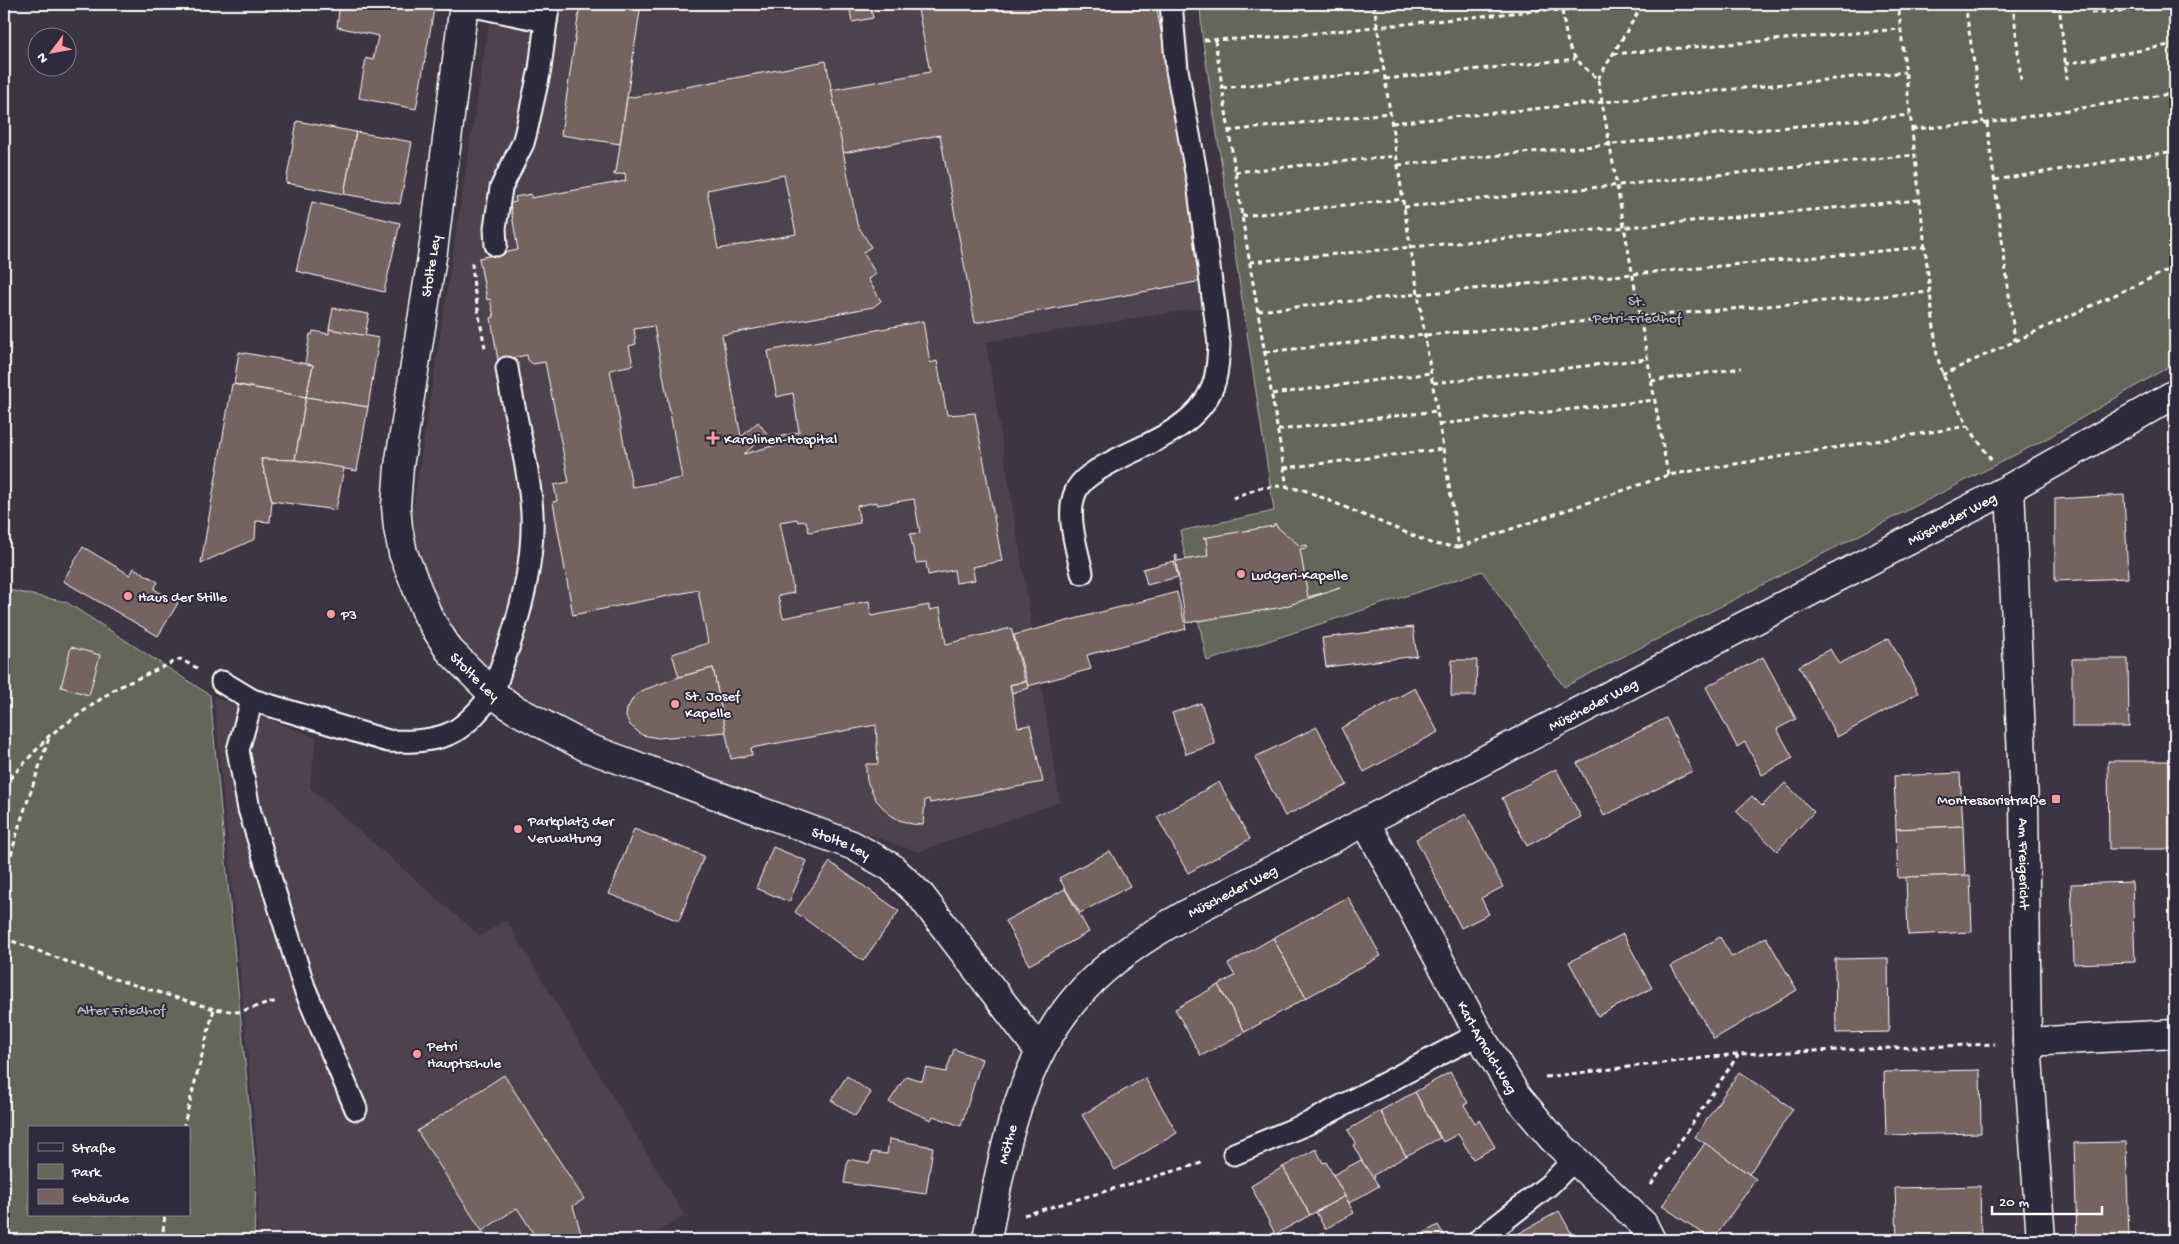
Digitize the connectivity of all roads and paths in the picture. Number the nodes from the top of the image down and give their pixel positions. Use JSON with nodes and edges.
{"nodes":[{"id":1,"x":464,"y":4,"type":"edge"},
{"id":2,"x":1172,"y":4,"type":"edge"},
{"id":3,"x":1374,"y":4,"type":"edge"},
{"id":4,"x":1540,"y":4,"type":"edge"},
{"id":5,"x":1611,"y":4,"type":"edge"},
{"id":6,"x":1643,"y":4,"type":"edge"},
{"id":7,"x":1898,"y":4,"type":"edge"},
{"id":8,"x":1965,"y":4,"type":"edge"},
{"id":9,"x":2013,"y":4,"type":"edge"},
{"id":10,"x":2059,"y":4,"type":"edge"},
{"id":11,"x":1589,"y":5,"type":"edge"},
{"id":12,"x":2175,"y":7,"type":"edge"},
{"id":13,"x":1541,"y":10,"type":"junction"},
{"id":14,"x":1562,"y":11,"type":"junction"},
{"id":15,"x":548,"y":12,"type":"edge"},
{"id":16,"x":2091,"y":13,"type":"dead end"},
{"id":17,"x":1377,"y":28,"type":"junction"},
{"id":18,"x":1900,"y":29,"type":"junction"},
{"id":19,"x":1215,"y":40,"type":"junction"},
{"id":20,"x":1174,"y":42,"type":"junction"},
{"id":21,"x":2175,"y":44,"type":"edge"},
{"id":22,"x":1613,"y":54,"type":"junction"},
{"id":23,"x":1575,"y":59,"type":"junction"},
{"id":24,"x":2065,"y":64,"type":"junction"},
{"id":25,"x":1384,"y":71,"type":"junction"},
{"id":26,"x":1905,"y":72,"type":"junction"},
{"id":27,"x":1385,"y":79,"type":"junction"},
{"id":28,"x":1598,"y":79,"type":"junction"},
{"id":29,"x":2067,"y":79,"type":"dead end"},
{"id":30,"x":2021,"y":80,"type":"dead end"},
{"id":31,"x":1222,"y":88,"type":"junction"},
{"id":32,"x":2175,"y":93,"type":"edge"},
{"id":33,"x":1602,"y":102,"type":"junction"},
{"id":34,"x":1390,"y":113,"type":"junction"},
{"id":35,"x":1910,"y":115,"type":"junction"},
{"id":36,"x":1392,"y":123,"type":"junction"},
{"id":37,"x":1985,"y":123,"type":"junction"},
{"id":38,"x":1912,"y":129,"type":"junction"},
{"id":39,"x":1228,"y":131,"type":"junction"},
{"id":40,"x":1610,"y":144,"type":"junction"},
{"id":41,"x":2175,"y":151,"type":"edge"},
{"id":42,"x":1914,"y":155,"type":"junction"},
{"id":43,"x":1397,"y":156,"type":"junction"},
{"id":44,"x":1398,"y":165,"type":"junction"},
{"id":45,"x":1235,"y":172,"type":"junction"},
{"id":46,"x":1995,"y":180,"type":"junction"},
{"id":47,"x":1617,"y":186,"type":"junction"},
{"id":48,"x":1403,"y":199,"type":"junction"},
{"id":49,"x":1919,"y":200,"type":"junction"},
{"id":50,"x":1404,"y":207,"type":"junction"},
{"id":51,"x":1242,"y":216,"type":"junction"},
{"id":52,"x":1625,"y":229,"type":"junction"},
{"id":53,"x":496,"y":245,"type":"dead end"},
{"id":54,"x":1924,"y":246,"type":"junction"},
{"id":55,"x":1410,"y":247,"type":"junction"},
{"id":56,"x":472,"y":257,"type":"dead end"},
{"id":57,"x":1250,"y":262,"type":"junction"},
{"id":58,"x":2175,"y":267,"type":"edge"},
{"id":59,"x":1632,"y":274,"type":"junction"},
{"id":60,"x":1930,"y":292,"type":"junction"},
{"id":61,"x":1418,"y":294,"type":"junction"},
{"id":62,"x":1258,"y":311,"type":"junction"},
{"id":63,"x":1640,"y":317,"type":"junction"},
{"id":64,"x":1425,"y":335,"type":"junction"},
{"id":65,"x":2015,"y":341,"type":"junction"},
{"id":66,"x":486,"y":351,"type":"dead end"},
{"id":67,"x":1265,"y":352,"type":"junction"},
{"id":68,"x":1647,"y":359,"type":"junction"},
{"id":69,"x":507,"y":368,"type":"dead end"},
{"id":70,"x":1741,"y":368,"type":"dead end"},
{"id":71,"x":1431,"y":373,"type":"junction"},
{"id":72,"x":1942,"y":375,"type":"junction"},
{"id":73,"x":1651,"y":381,"type":"junction"},
{"id":74,"x":1433,"y":384,"type":"junction"},
{"id":75,"x":1272,"y":394,"type":"junction"},
{"id":76,"x":2175,"y":394,"type":"edge"},
{"id":77,"x":1654,"y":400,"type":"junction"},
{"id":78,"x":1437,"y":411,"type":"junction"},
{"id":79,"x":1440,"y":424,"type":"junction"},
{"id":80,"x":1968,"y":426,"type":"junction"},
{"id":81,"x":1278,"y":430,"type":"junction"},
{"id":82,"x":1443,"y":449,"type":"junction"},
{"id":83,"x":1284,"y":468,"type":"junction"},
{"id":84,"x":1668,"y":475,"type":"junction"},
{"id":85,"x":1288,"y":487,"type":"junction"},
{"id":86,"x":2010,"y":488,"type":"junction"},
{"id":87,"x":1233,"y":498,"type":"dead end"},
{"id":88,"x":1459,"y":547,"type":"junction"},
{"id":89,"x":1082,"y":573,"type":"dead end"},
{"id":90,"x":222,"y":682,"type":"joint"},
{"id":91,"x":492,"y":693,"type":"junction"},
{"id":92,"x":252,"y":700,"type":"junction"},
{"id":93,"x":50,"y":735,"type":"junction"},
{"id":94,"x":4,"y":785,"type":"edge"},
{"id":95,"x":1366,"y":822,"type":"junction"},
{"id":96,"x":4,"y":881,"type":"edge"},
{"id":97,"x":4,"y":938,"type":"edge"},
{"id":98,"x":304,"y":987,"type":"junction"},
{"id":99,"x":214,"y":1009,"type":"junction"},
{"id":100,"x":1480,"y":1034,"type":"junction"},
{"id":101,"x":2175,"y":1034,"type":"edge"},
{"id":102,"x":2026,"y":1042,"type":"junction"},
{"id":103,"x":1040,"y":1052,"type":"junction"},
{"id":104,"x":1738,"y":1054,"type":"junction"},
{"id":105,"x":1507,"y":1082,"type":"junction"},
{"id":106,"x":356,"y":1109,"type":"dead end"},
{"id":107,"x":184,"y":1126,"type":"edge"},
{"id":108,"x":1234,"y":1154,"type":"joint"},
{"id":109,"x":1575,"y":1159,"type":"junction"},
{"id":110,"x":1632,"y":1213,"type":"junction"},
{"id":111,"x":166,"y":1216,"type":"edge"},
{"id":112,"x":988,"y":1233,"type":"edge"},
{"id":113,"x":162,"y":1240,"type":"edge"},
{"id":114,"x":1479,"y":1240,"type":"edge"},
{"id":115,"x":1651,"y":1240,"type":"edge"},
{"id":116,"x":2041,"y":1240,"type":"edge"}],
"edges":[{"from":1,"to":15,"type":"lane"},
{"from":1,"to":91,"type":"street","name":"Stolte Ley"},
{"from":2,"to":20,"type":"lane"},
{"from":3,"to":17,"type":"path"},
{"from":4,"to":13,"type":"path"},
{"from":5,"to":11,"type":"path"},
{"from":6,"to":22,"type":"path"},
{"from":7,"to":18,"type":"path"},
{"from":8,"to":37,"type":"path"},
{"from":9,"to":30,"type":"path"},
{"from":10,"to":24,"type":"path"},
{"from":11,"to":14,"type":"path"},
{"from":12,"to":16,"type":"path"},
{"from":13,"to":14,"type":"path"},
{"from":13,"to":17,"type":"path"},
{"from":14,"to":23,"type":"path"},
{"from":15,"to":53,"type":"lane"},
{"from":17,"to":19,"type":"path"},
{"from":17,"to":25,"type":"path"},
{"from":18,"to":22,"type":"path"},
{"from":18,"to":26,"type":"path"},
{"from":19,"to":20,"type":"path"},
{"from":19,"to":31,"type":"path"},
{"from":20,"to":89,"type":"lane"},
{"from":21,"to":24,"type":"path"},
{"from":22,"to":28,"type":"path"},
{"from":23,"to":27,"type":"path"},
{"from":23,"to":28,"type":"path"},
{"from":24,"to":29,"type":"path"},
{"from":25,"to":27,"type":"path"},
{"from":25,"to":31,"type":"path"},
{"from":26,"to":33,"type":"path"},
{"from":26,"to":35,"type":"path"},
{"from":27,"to":34,"type":"path"},
{"from":28,"to":33,"type":"path"},
{"from":31,"to":39,"type":"path"},
{"from":32,"to":37,"type":"path"},
{"from":33,"to":36,"type":"path"},
{"from":33,"to":40,"type":"path"},
{"from":34,"to":36,"type":"path"},
{"from":34,"to":39,"type":"path"},
{"from":35,"to":38,"type":"path"},
{"from":35,"to":40,"type":"path"},
{"from":36,"to":43,"type":"path"},
{"from":37,"to":38,"type":"path"},
{"from":37,"to":46,"type":"path"},
{"from":38,"to":42,"type":"path"},
{"from":39,"to":45,"type":"path"},
{"from":40,"to":44,"type":"path"},
{"from":40,"to":47,"type":"path"},
{"from":41,"to":46,"type":"path"},
{"from":42,"to":47,"type":"path"},
{"from":42,"to":49,"type":"path"},
{"from":43,"to":44,"type":"path"},
{"from":43,"to":45,"type":"path"},
{"from":44,"to":48,"type":"path"},
{"from":45,"to":51,"type":"path"},
{"from":46,"to":65,"type":"path"},
{"from":47,"to":50,"type":"path"},
{"from":47,"to":52,"type":"path"},
{"from":48,"to":50,"type":"path"},
{"from":48,"to":51,"type":"path"},
{"from":49,"to":52,"type":"path"},
{"from":49,"to":54,"type":"path"},
{"from":50,"to":55,"type":"path"},
{"from":51,"to":57,"type":"path"},
{"from":52,"to":55,"type":"path"},
{"from":52,"to":59,"type":"path"},
{"from":54,"to":59,"type":"path"},
{"from":54,"to":60,"type":"path"},
{"from":55,"to":57,"type":"path"},
{"from":55,"to":61,"type":"path"},
{"from":56,"to":66,"type":"path"},
{"from":57,"to":62,"type":"path"},
{"from":58,"to":65,"type":"path"},
{"from":59,"to":61,"type":"path"},
{"from":59,"to":63,"type":"path"},
{"from":60,"to":63,"type":"path"},
{"from":60,"to":72,"type":"path"},
{"from":61,"to":62,"type":"path"},
{"from":61,"to":64,"type":"path"},
{"from":62,"to":67,"type":"path"},
{"from":63,"to":64,"type":"path"},
{"from":63,"to":68,"type":"path"},
{"from":64,"to":67,"type":"path"},
{"from":64,"to":71,"type":"path"},
{"from":65,"to":72,"type":"path"},
{"from":67,"to":75,"type":"path"},
{"from":68,"to":73,"type":"path"},
{"from":68,"to":74,"type":"path"},
{"from":69,"to":91,"type":"lane"},
{"from":70,"to":73,"type":"path"},
{"from":71,"to":74,"type":"path"},
{"from":71,"to":75,"type":"path"},
{"from":72,"to":80,"type":"path"},
{"from":73,"to":77,"type":"path"},
{"from":74,"to":78,"type":"path"},
{"from":75,"to":81,"type":"path"},
{"from":76,"to":86,"type":"street","name":"Müscheder Weg"},
{"from":77,"to":79,"type":"path"},
{"from":77,"to":84,"type":"path"},
{"from":78,"to":79,"type":"path"},
{"from":78,"to":81,"type":"path"},
{"from":79,"to":82,"type":"path"},
{"from":80,"to":84,"type":"path"},
{"from":80,"to":86,"type":"path"},
{"from":81,"to":83,"type":"path"},
{"from":82,"to":83,"type":"path"},
{"from":82,"to":88,"type":"path"},
{"from":83,"to":85,"type":"path"},
{"from":84,"to":88,"type":"path"},
{"from":85,"to":87,"type":"path"},
{"from":85,"to":88,"type":"path"},
{"from":86,"to":95,"type":"street","name":"Müscheder Weg"},
{"from":86,"to":102,"type":"street","name":"Am Freigericht"},
{"from":90,"to":92,"type":"lane"},
{"from":90,"to":93,"type":"path"},
{"from":91,"to":92,"type":"lane"},
{"from":91,"to":103,"type":"street","name":"Stolte Ley"},
{"from":92,"to":98,"type":"lane"},
{"from":93,"to":94,"type":"path"},
{"from":93,"to":96,"type":"path"},
{"from":95,"to":100,"type":"street","name":"Karl-Arnold-Weg"},
{"from":95,"to":103,"type":"street","name":"Müscheder Weg"},
{"from":97,"to":99,"type":"path"},
{"from":98,"to":99,"type":"path"},
{"from":98,"to":106,"type":"lane"},
{"from":99,"to":107,"type":"path"},
{"from":100,"to":105,"type":"street","name":"Karl-Arnold-Weg"},
{"from":100,"to":108,"type":"lane"},
{"from":101,"to":102,"type":"street"},
{"from":102,"to":104,"type":"path"},
{"from":102,"to":116,"type":"street","name":"Am Freigericht"},
{"from":103,"to":112,"type":"street","name":"Möthe"},
{"from":104,"to":105,"type":"path"},
{"from":104,"to":110,"type":"path"},
{"from":105,"to":109,"type":"street","name":"Karl-Arnold-Weg"},
{"from":108,"to":112,"type":"path"},
{"from":109,"to":110,"type":"street","name":"Karl-Arnold-Weg"},
{"from":109,"to":114,"type":"lane"},
{"from":110,"to":115,"type":"street","name":"Karl-Arnold-Weg"},
{"from":111,"to":113,"type":"path"}]}
